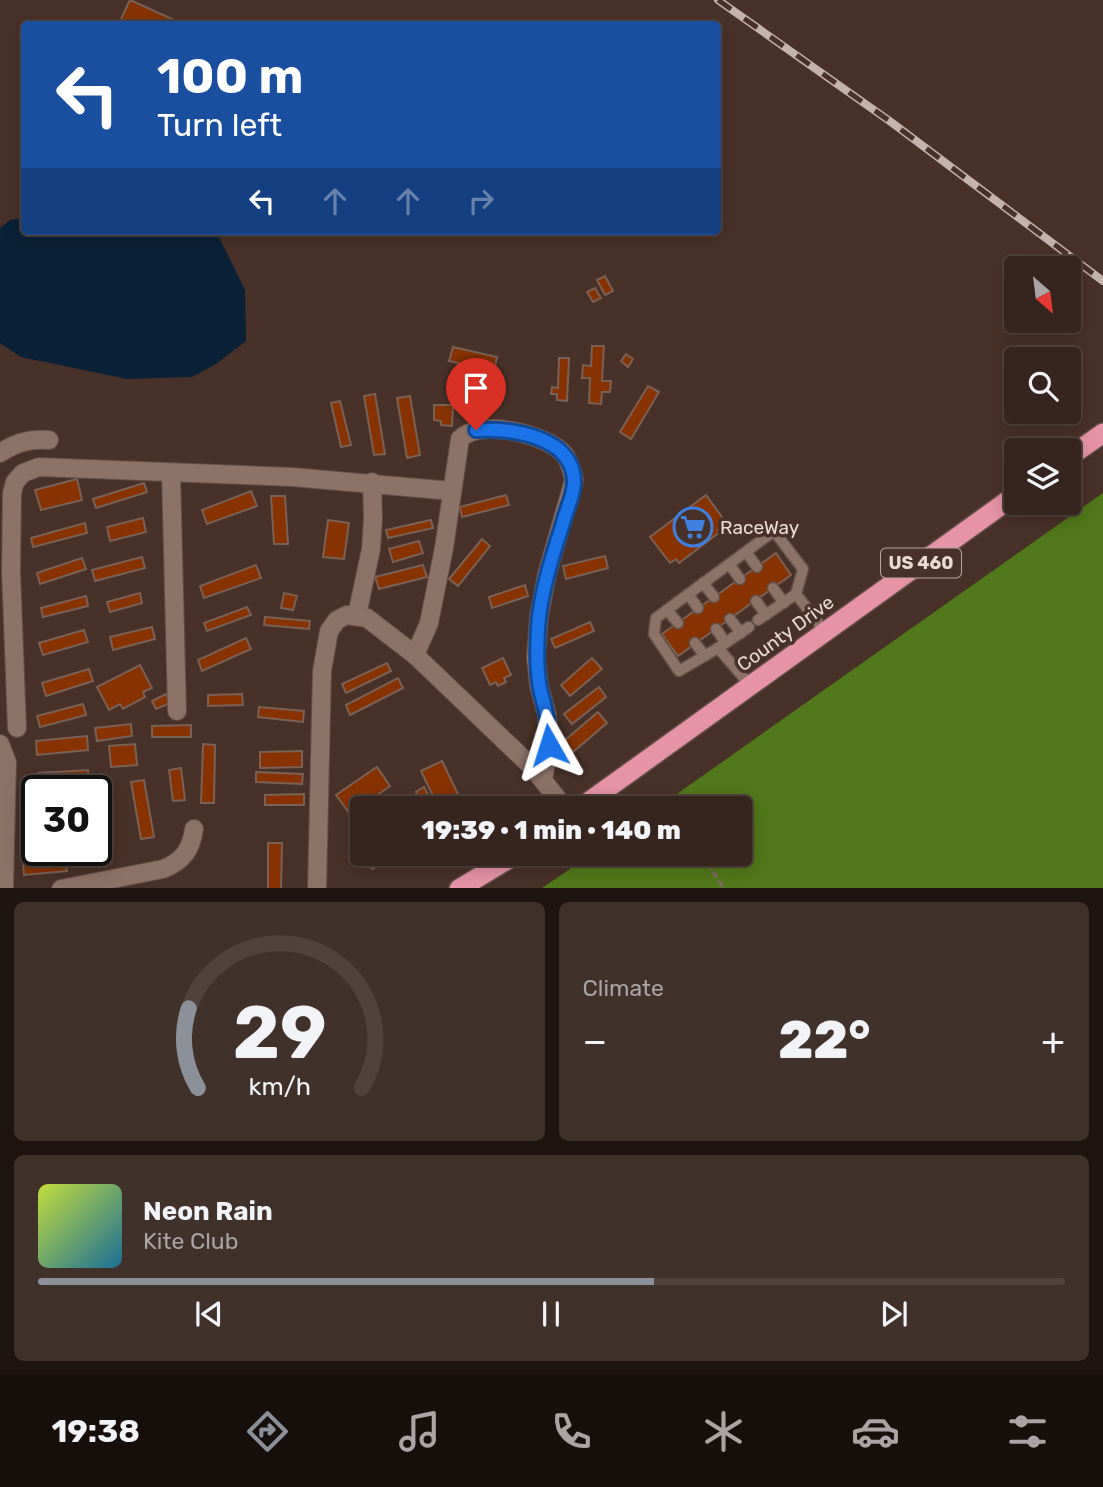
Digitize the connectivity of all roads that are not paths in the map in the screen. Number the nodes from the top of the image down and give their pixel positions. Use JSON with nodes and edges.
{"nodes":[{"id":1,"x":1103,"y":433,"type":"edge"},
{"id":2,"x":49,"y":440,"type":"dead end"},
{"id":3,"x":1081,"y":449,"type":"edge"},
{"id":4,"x":0,"y":453,"type":"edge"},
{"id":5,"x":171,"y":472,"type":"junction"},
{"id":6,"x":372,"y":482,"type":"junction"},
{"id":7,"x":452,"y":491,"type":"junction"},
{"id":8,"x":1004,"y":504,"type":"edge"},
{"id":9,"x":746,"y":552,"type":"junction"},
{"id":10,"x":729,"y":564,"type":"junction"},
{"id":11,"x":757,"y":567,"type":"dead end"},
{"id":12,"x":740,"y":579,"type":"dead end"},
{"id":13,"x":703,"y":583,"type":"junction"},
{"id":14,"x":774,"y":588,"type":"dead end"},
{"id":15,"x":688,"y":594,"type":"junction"},
{"id":16,"x":796,"y":594,"type":"junction"},
{"id":17,"x":714,"y":597,"type":"dead end"},
{"id":18,"x":755,"y":601,"type":"dead end"},
{"id":19,"x":784,"y":603,"type":"junction"},
{"id":20,"x":698,"y":608,"type":"dead end"},
{"id":21,"x":667,"y":610,"type":"junction"},
{"id":22,"x":357,"y":615,"type":"junction"},
{"id":23,"x":730,"y":619,"type":"dead end"},
{"id":24,"x":678,"y":623,"type":"dead end"},
{"id":25,"x":753,"y":624,"type":"junction"},
{"id":26,"x":716,"y":629,"type":"dead end"},
{"id":27,"x":825,"y":632,"type":"junction"},
{"id":28,"x":695,"y":643,"type":"dead end"},
{"id":29,"x":722,"y":646,"type":"junction"},
{"id":30,"x":415,"y":655,"type":"junction"},
{"id":31,"x":705,"y":656,"type":"junction"},
{"id":32,"x":751,"y":686,"type":"junction"},
{"id":33,"x":177,"y":711,"type":"dead end"},
{"id":34,"x":17,"y":728,"type":"dead end"},
{"id":35,"x":0,"y":744,"type":"edge"},
{"id":36,"x":543,"y":780,"type":"junction"},
{"id":37,"x":556,"y":796,"type":"edge"},
{"id":38,"x":597,"y":796,"type":"edge"},
{"id":39,"x":194,"y":829,"type":"dead end"},
{"id":40,"x":497,"y":866,"type":"edge"},
{"id":41,"x":4,"y":888,"type":"edge"},
{"id":42,"x":61,"y":888,"type":"edge"},
{"id":43,"x":317,"y":888,"type":"edge"},
{"id":44,"x":459,"y":888,"type":"edge"}],
"edges":[{"from":1,"to":3,"type":"highway"},
{"from":2,"to":4,"type":"street"},
{"from":5,"to":6,"type":"street"},
{"from":5,"to":33,"type":"street"},
{"from":5,"to":34,"type":"street"},
{"from":6,"to":7,"type":"street"},
{"from":6,"to":22,"type":"street"},
{"from":7,"to":30,"type":"street"},
{"from":7,"to":36,"type":"street"},
{"from":8,"to":27,"type":"highway","name":"County Drive","number":"US 460"},
{"from":9,"to":10,"type":"lane"},
{"from":9,"to":11,"type":"lane"},
{"from":9,"to":16,"type":"lane"},
{"from":10,"to":12,"type":"lane"},
{"from":10,"to":13,"type":"lane"},
{"from":13,"to":15,"type":"lane"},
{"from":13,"to":17,"type":"lane"},
{"from":14,"to":19,"type":"lane"},
{"from":15,"to":20,"type":"lane"},
{"from":15,"to":21,"type":"lane"},
{"from":16,"to":19,"type":"lane"},
{"from":16,"to":27,"type":"lane"},
{"from":18,"to":25,"type":"lane"},
{"from":19,"to":25,"type":"lane"},
{"from":21,"to":24,"type":"lane"},
{"from":21,"to":31,"type":"lane"},
{"from":22,"to":30,"type":"street"},
{"from":22,"to":43,"type":"street"},
{"from":23,"to":25,"type":"lane"},
{"from":25,"to":29,"type":"lane"},
{"from":26,"to":29,"type":"lane"},
{"from":27,"to":32,"type":"highway","name":"County Drive","number":"US 460"},
{"from":28,"to":31,"type":"lane"},
{"from":29,"to":31,"type":"lane"},
{"from":29,"to":32,"type":"lane"},
{"from":30,"to":36,"type":"street"},
{"from":32,"to":38,"type":"highway","name":"County Drive","number":"US 460"},
{"from":35,"to":41,"type":"street"},
{"from":36,"to":37,"type":"street"},
{"from":39,"to":42,"type":"street"},
{"from":40,"to":44,"type":"highway"}]}
